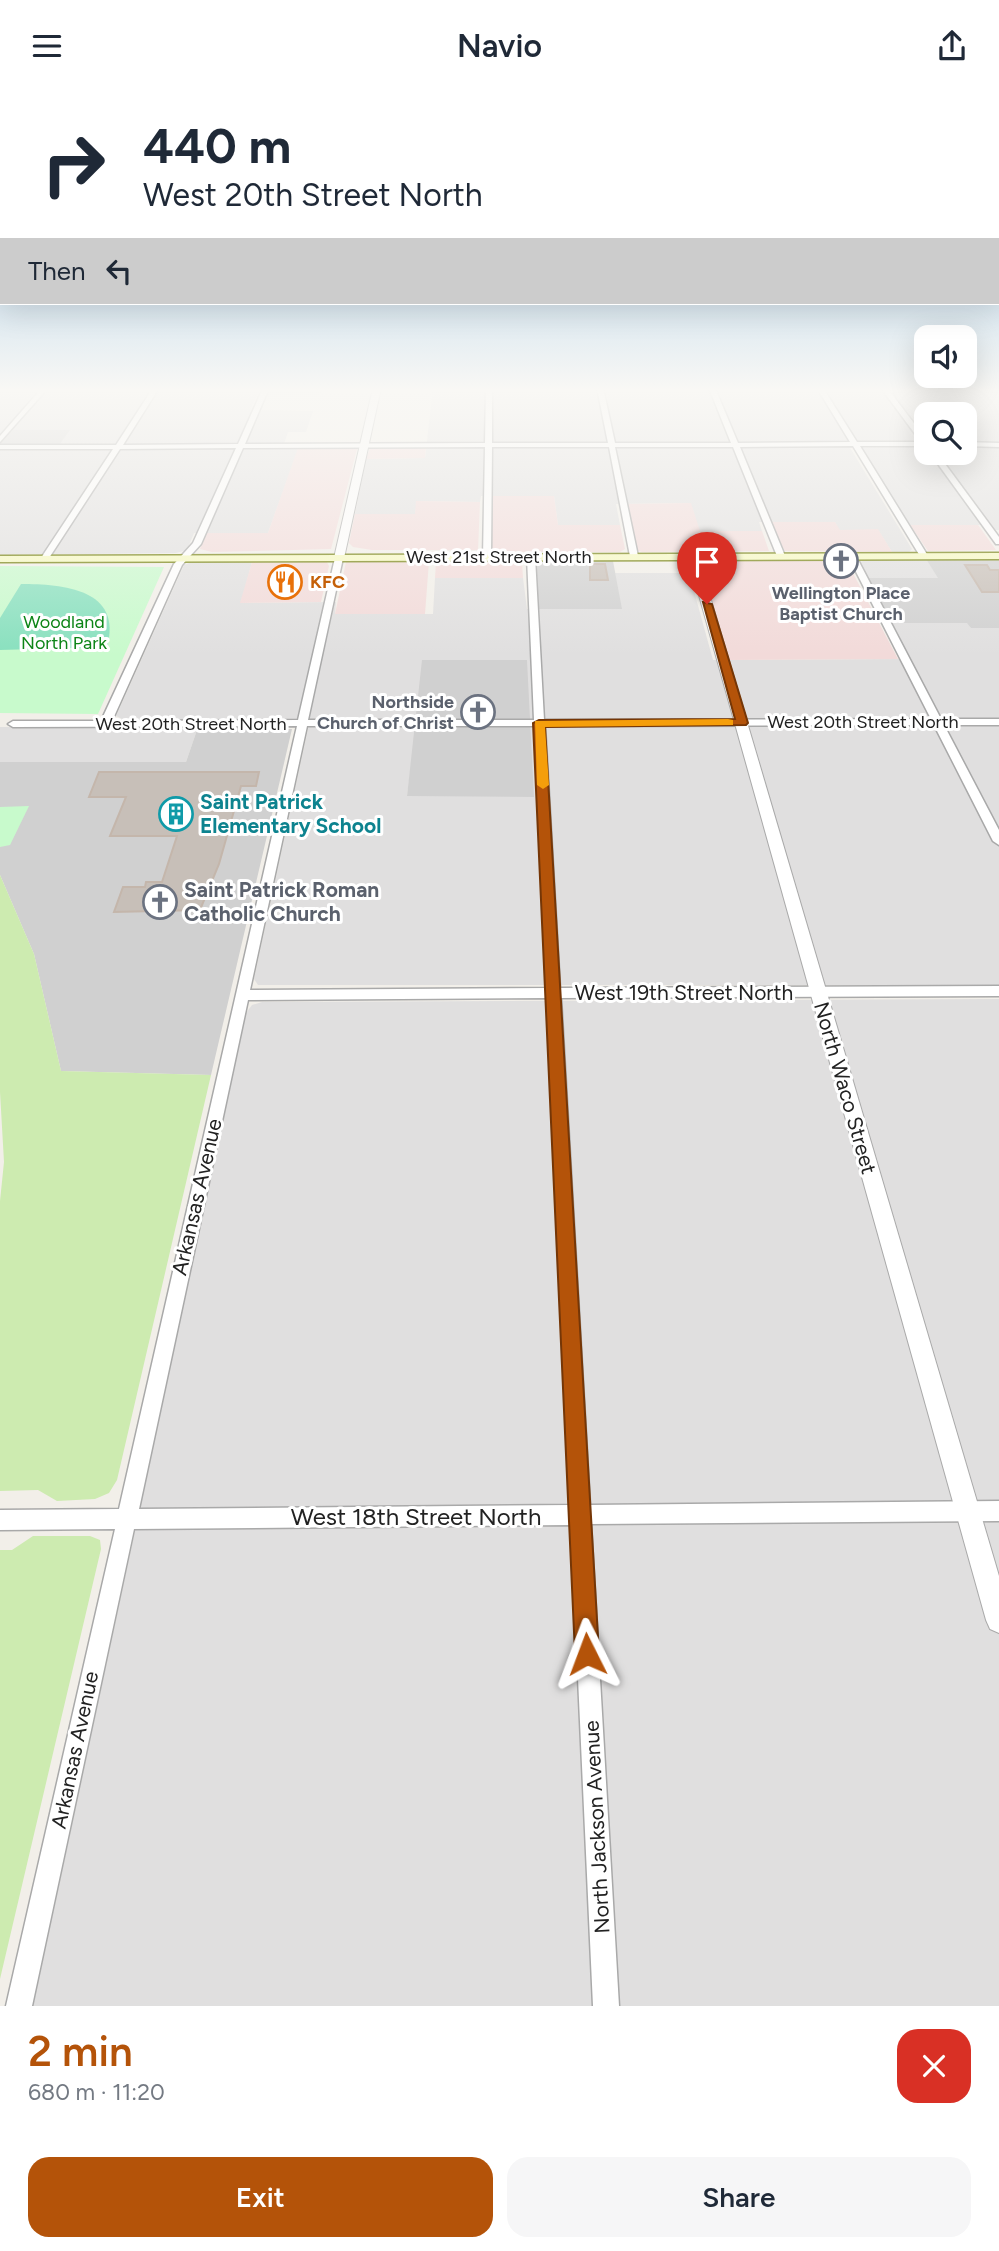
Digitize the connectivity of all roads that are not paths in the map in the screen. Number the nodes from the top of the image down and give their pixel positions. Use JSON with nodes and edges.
{"nodes":[{"id":1,"x":98,"y":477,"type":"edge"},
{"id":2,"x":226,"y":477,"type":"edge"},
{"id":3,"x":358,"y":477,"type":"edge"},
{"id":4,"x":488,"y":477,"type":"edge"},
{"id":5,"x":618,"y":477,"type":"edge"},
{"id":6,"x":748,"y":477,"type":"edge"},
{"id":7,"x":876,"y":477,"type":"edge"},
{"id":8,"x":951,"y":477,"type":"edge"},
{"id":9,"x":999,"y":542,"type":"edge"},
{"id":10,"x":634,"y":556,"type":"junction"},
{"id":11,"x":693,"y":556,"type":"junction"},
{"id":12,"x":781,"y":556,"type":"junction"},
{"id":13,"x":852,"y":556,"type":"junction"},
{"id":14,"x":924,"y":556,"type":"junction"},
{"id":15,"x":999,"y":556,"type":"edge"},
{"id":16,"x":487,"y":557,"type":"junction"},
{"id":17,"x":531,"y":557,"type":"junction"},
{"id":18,"x":46,"y":558,"type":"junction"},
{"id":19,"x":184,"y":558,"type":"junction"},
{"id":20,"x":339,"y":558,"type":"junction"},
{"id":21,"x":0,"y":559,"type":"edge"},
{"id":22,"x":937,"y":722,"type":"junction"},
{"id":23,"x":999,"y":722,"type":"edge"},
{"id":24,"x":539,"y":723,"type":"junction"},
{"id":25,"x":742,"y":723,"type":"junction"},
{"id":26,"x":13,"y":724,"type":"dead end"},
{"id":27,"x":106,"y":724,"type":"junction"},
{"id":28,"x":302,"y":724,"type":"junction"},
{"id":29,"x":999,"y":841,"type":"edge"},
{"id":30,"x":999,"y":991,"type":"edge"},
{"id":31,"x":817,"y":992,"type":"junction"},
{"id":32,"x":553,"y":993,"type":"junction"},
{"id":33,"x":242,"y":995,"type":"junction"},
{"id":34,"x":999,"y":1511,"type":"edge"},
{"id":35,"x":967,"y":1512,"type":"junction"},
{"id":36,"x":580,"y":1516,"type":"junction"},
{"id":37,"x":125,"y":1519,"type":"junction"},
{"id":38,"x":0,"y":1520,"type":"edge"},
{"id":39,"x":999,"y":1620,"type":"edge"},
{"id":40,"x":19,"y":2006,"type":"edge"},
{"id":41,"x":606,"y":2006,"type":"edge"}],
"edges":[{"from":1,"to":18,"type":"street"},
{"from":2,"to":19,"type":"street"},
{"from":3,"to":20,"type":"street","name":"Arkansas Avenue"},
{"from":4,"to":16,"type":"street"},
{"from":5,"to":10,"type":"street"},
{"from":6,"to":12,"type":"street"},
{"from":7,"to":14,"type":"street"},
{"from":8,"to":9,"type":"street"},
{"from":10,"to":11,"type":"main road","name":"West 21st Street North"},
{"from":10,"to":17,"type":"main road","name":"West 21st Street North"},
{"from":11,"to":12,"type":"main road","name":"West 21st Street North"},
{"from":11,"to":25,"type":"street","name":"North Waco Street"},
{"from":12,"to":13,"type":"main road","name":"West 21st Street North"},
{"from":13,"to":14,"type":"main road","name":"West 21st Street North"},
{"from":13,"to":22,"type":"street"},
{"from":14,"to":15,"type":"main road","name":"West 21st Street North"},
{"from":16,"to":17,"type":"main road","name":"West 21st Street North"},
{"from":16,"to":20,"type":"main road","name":"West 21st Street North"},
{"from":17,"to":24,"type":"street","name":"North Jackson Avenue"},
{"from":18,"to":19,"type":"main road","name":"West 21st Street North"},
{"from":18,"to":21,"type":"main road","name":"West 21st Street North"},
{"from":19,"to":20,"type":"main road","name":"West 21st Street North"},
{"from":19,"to":27,"type":"street"},
{"from":20,"to":28,"type":"street","name":"Arkansas Avenue"},
{"from":22,"to":23,"type":"street","name":"West 20th Street North"},
{"from":22,"to":25,"type":"street","name":"West 20th Street North"},
{"from":22,"to":29,"type":"street"},
{"from":24,"to":25,"type":"street","name":"West 20th Street North"},
{"from":24,"to":28,"type":"street","name":"West 20th Street North"},
{"from":24,"to":32,"type":"street","name":"North Jackson Avenue"},
{"from":25,"to":31,"type":"street","name":"North Waco Street"},
{"from":26,"to":27,"type":"street","name":"West 20th Street North"},
{"from":27,"to":28,"type":"street","name":"West 20th Street North"},
{"from":28,"to":33,"type":"street","name":"Arkansas Avenue"},
{"from":30,"to":31,"type":"street","name":"West 19th Street North"},
{"from":31,"to":32,"type":"street","name":"West 19th Street North"},
{"from":31,"to":35,"type":"street","name":"North Waco Street"},
{"from":32,"to":33,"type":"street","name":"West 19th Street North"},
{"from":32,"to":36,"type":"street","name":"North Jackson Avenue"},
{"from":33,"to":37,"type":"street","name":"Arkansas Avenue"},
{"from":34,"to":35,"type":"street","name":"West 18th Street North"},
{"from":35,"to":36,"type":"street","name":"West 18th Street North"},
{"from":35,"to":39,"type":"street","name":"North Waco Street"},
{"from":36,"to":37,"type":"street","name":"West 18th Street North"},
{"from":36,"to":41,"type":"street","name":"North Jackson Avenue"},
{"from":37,"to":38,"type":"street","name":"West 18th Street North"},
{"from":37,"to":40,"type":"street","name":"Arkansas Avenue"}]}
